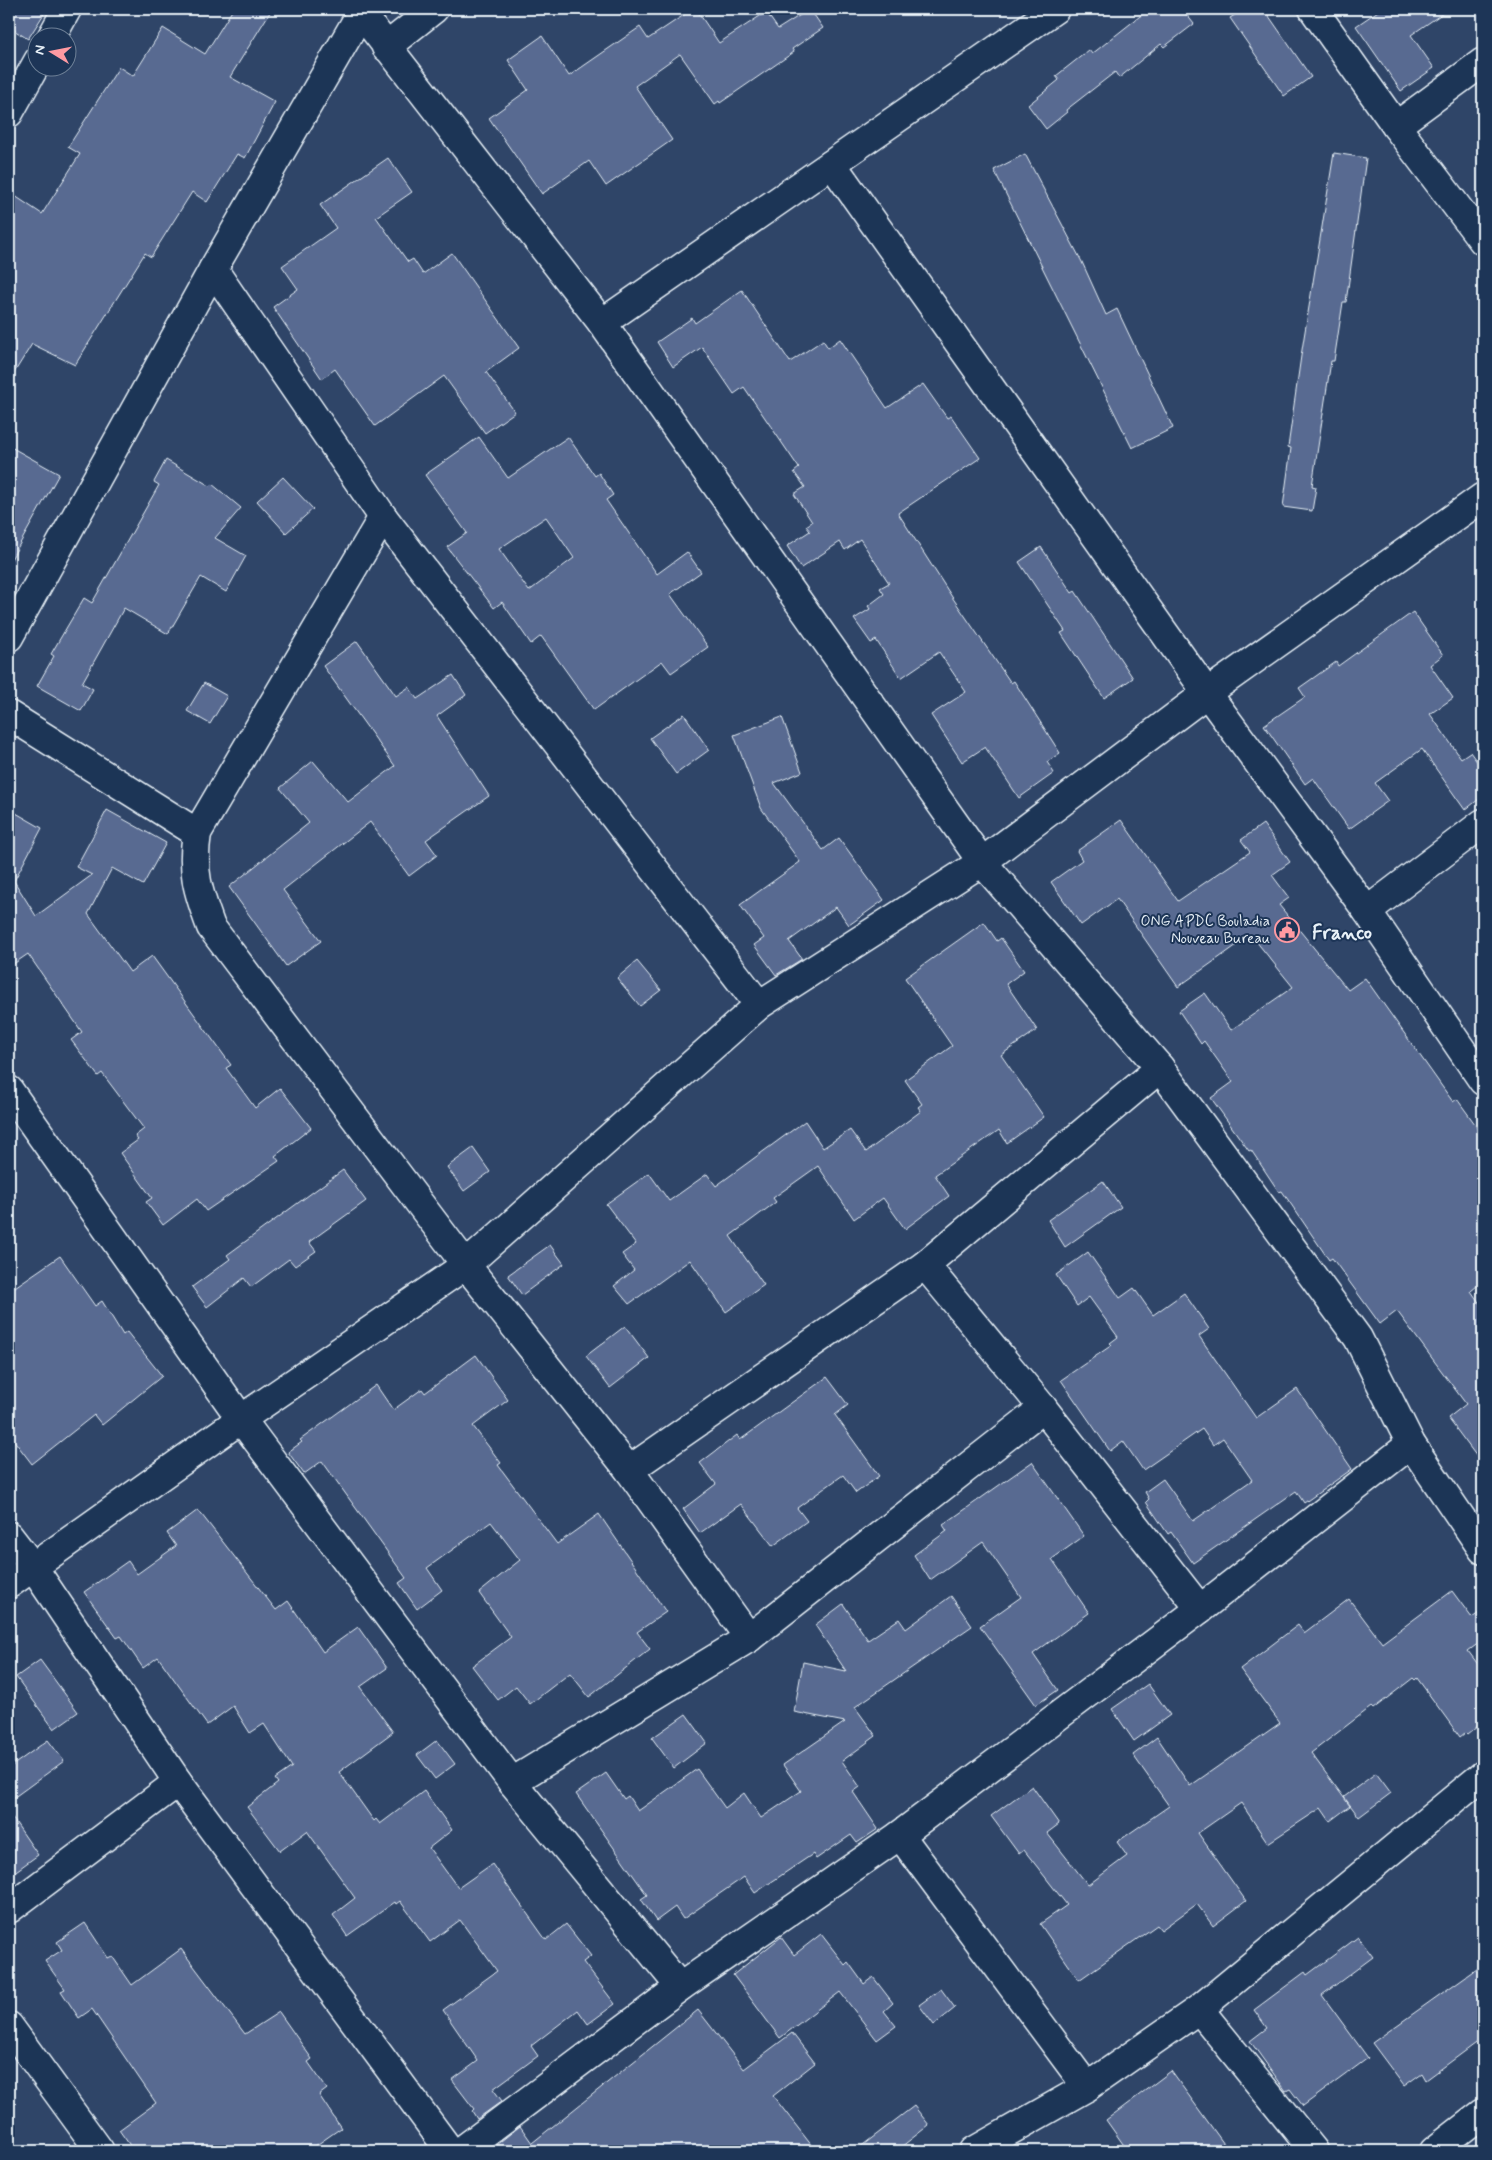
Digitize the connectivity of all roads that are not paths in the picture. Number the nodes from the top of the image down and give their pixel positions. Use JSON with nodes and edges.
{"nodes":[{"id":1,"x":67,"y":9,"type":"edge"},
{"id":2,"x":434,"y":9,"type":"edge"},
{"id":3,"x":1055,"y":9,"type":"edge"},
{"id":4,"x":1313,"y":9,"type":"edge"},
{"id":5,"x":360,"y":11,"type":"edge"},
{"id":6,"x":57,"y":28,"type":"edge"},
{"id":7,"x":386,"y":47,"type":"junction"},
{"id":8,"x":1483,"y":62,"type":"edge"},
{"id":9,"x":28,"y":78,"type":"edge"},
{"id":10,"x":9,"y":112,"type":"edge"},
{"id":11,"x":1396,"y":126,"type":"junction"},
{"id":12,"x":832,"y":164,"type":"junction"},
{"id":13,"x":1483,"y":241,"type":"edge"},
{"id":14,"x":213,"y":269,"type":"junction"},
{"id":15,"x":602,"y":324,"type":"junction"},
{"id":16,"x":1483,"y":497,"type":"edge"},
{"id":17,"x":383,"y":517,"type":"junction"},
{"id":18,"x":9,"y":637,"type":"edge"},
{"id":19,"x":1207,"y":693,"type":"junction"},
{"id":20,"x":9,"y":715,"type":"edge"},
{"id":21,"x":1483,"y":823,"type":"edge"},
{"id":22,"x":196,"y":833,"type":"junction"},
{"id":23,"x":982,"y":862,"type":"junction"},
{"id":24,"x":1367,"y":911,"type":"junction"},
{"id":25,"x":759,"y":1004,"type":"junction"},
{"id":26,"x":1160,"y":1068,"type":"junction"},
{"id":27,"x":1483,"y":1080,"type":"edge"},
{"id":28,"x":9,"y":1090,"type":"edge"},
{"id":29,"x":466,"y":1265,"type":"junction"},
{"id":30,"x":925,"y":1265,"type":"junction"},
{"id":31,"x":1043,"y":1408,"type":"junction"},
{"id":32,"x":241,"y":1419,"type":"junction"},
{"id":33,"x":1411,"y":1444,"type":"junction"},
{"id":34,"x":629,"y":1470,"type":"junction"},
{"id":35,"x":9,"y":1536,"type":"edge"},
{"id":36,"x":1483,"y":1550,"type":"edge"},
{"id":37,"x":33,"y":1567,"type":"junction"},
{"id":38,"x":9,"y":1584,"type":"edge"},
{"id":39,"x":1200,"y":1609,"type":"junction"},
{"id":40,"x":749,"y":1638,"type":"junction"},
{"id":41,"x":1483,"y":1775,"type":"edge"},
{"id":42,"x":178,"y":1782,"type":"junction"},
{"id":43,"x":512,"y":1782,"type":"junction"},
{"id":44,"x":900,"y":1835,"type":"junction"},
{"id":45,"x":9,"y":1909,"type":"edge"},
{"id":46,"x":680,"y":1987,"type":"junction"},
{"id":47,"x":1199,"y":2008,"type":"junction"},
{"id":48,"x":9,"y":2026,"type":"edge"},
{"id":49,"x":1087,"y":2087,"type":"junction"},
{"id":50,"x":1483,"y":2113,"type":"edge"},
{"id":51,"x":100,"y":2151,"type":"edge"},
{"id":52,"x":450,"y":2151,"type":"edge"},
{"id":53,"x":461,"y":2151,"type":"edge"},
{"id":54,"x":974,"y":2151,"type":"edge"},
{"id":55,"x":1314,"y":2151,"type":"edge"},
{"id":56,"x":1434,"y":2151,"type":"edge"}],
"edges":[{"from":1,"to":6,"type":"street"},
{"from":2,"to":7,"type":"street"},
{"from":3,"to":12,"type":"street"},
{"from":4,"to":11,"type":"street"},
{"from":5,"to":7,"type":"street"},
{"from":5,"to":14,"type":"street"},
{"from":7,"to":15,"type":"street"},
{"from":8,"to":11,"type":"street"},
{"from":9,"to":10,"type":"street"},
{"from":11,"to":13,"type":"street"},
{"from":12,"to":15,"type":"street"},
{"from":12,"to":19,"type":"street"},
{"from":14,"to":17,"type":"street"},
{"from":14,"to":18,"type":"street"},
{"from":15,"to":23,"type":"street"},
{"from":16,"to":19,"type":"street"},
{"from":17,"to":22,"type":"street"},
{"from":17,"to":25,"type":"street"},
{"from":19,"to":23,"type":"street"},
{"from":19,"to":24,"type":"street"},
{"from":20,"to":22,"type":"street"},
{"from":21,"to":24,"type":"street"},
{"from":22,"to":29,"type":"street"},
{"from":23,"to":25,"type":"street"},
{"from":23,"to":26,"type":"street"},
{"from":24,"to":27,"type":"street"},
{"from":25,"to":29,"type":"street"},
{"from":26,"to":30,"type":"street"},
{"from":26,"to":33,"type":"street"},
{"from":28,"to":32,"type":"street"},
{"from":29,"to":32,"type":"street"},
{"from":29,"to":34,"type":"street"},
{"from":30,"to":31,"type":"street"},
{"from":30,"to":34,"type":"street"},
{"from":31,"to":39,"type":"street"},
{"from":31,"to":40,"type":"street"},
{"from":32,"to":37,"type":"street"},
{"from":32,"to":43,"type":"street"},
{"from":33,"to":36,"type":"street"},
{"from":33,"to":39,"type":"street"},
{"from":34,"to":40,"type":"street"},
{"from":35,"to":37,"type":"street"},
{"from":37,"to":38,"type":"street"},
{"from":37,"to":42,"type":"street"},
{"from":39,"to":44,"type":"street"},
{"from":40,"to":43,"type":"street"},
{"from":41,"to":47,"type":"street"},
{"from":42,"to":45,"type":"street"},
{"from":42,"to":52,"type":"street"},
{"from":43,"to":46,"type":"street"},
{"from":44,"to":46,"type":"street"},
{"from":44,"to":49,"type":"street"},
{"from":46,"to":53,"type":"street"},
{"from":47,"to":49,"type":"street"},
{"from":47,"to":55,"type":"street"},
{"from":48,"to":51,"type":"street"},
{"from":49,"to":54,"type":"street"},
{"from":50,"to":56,"type":"street"}]}
